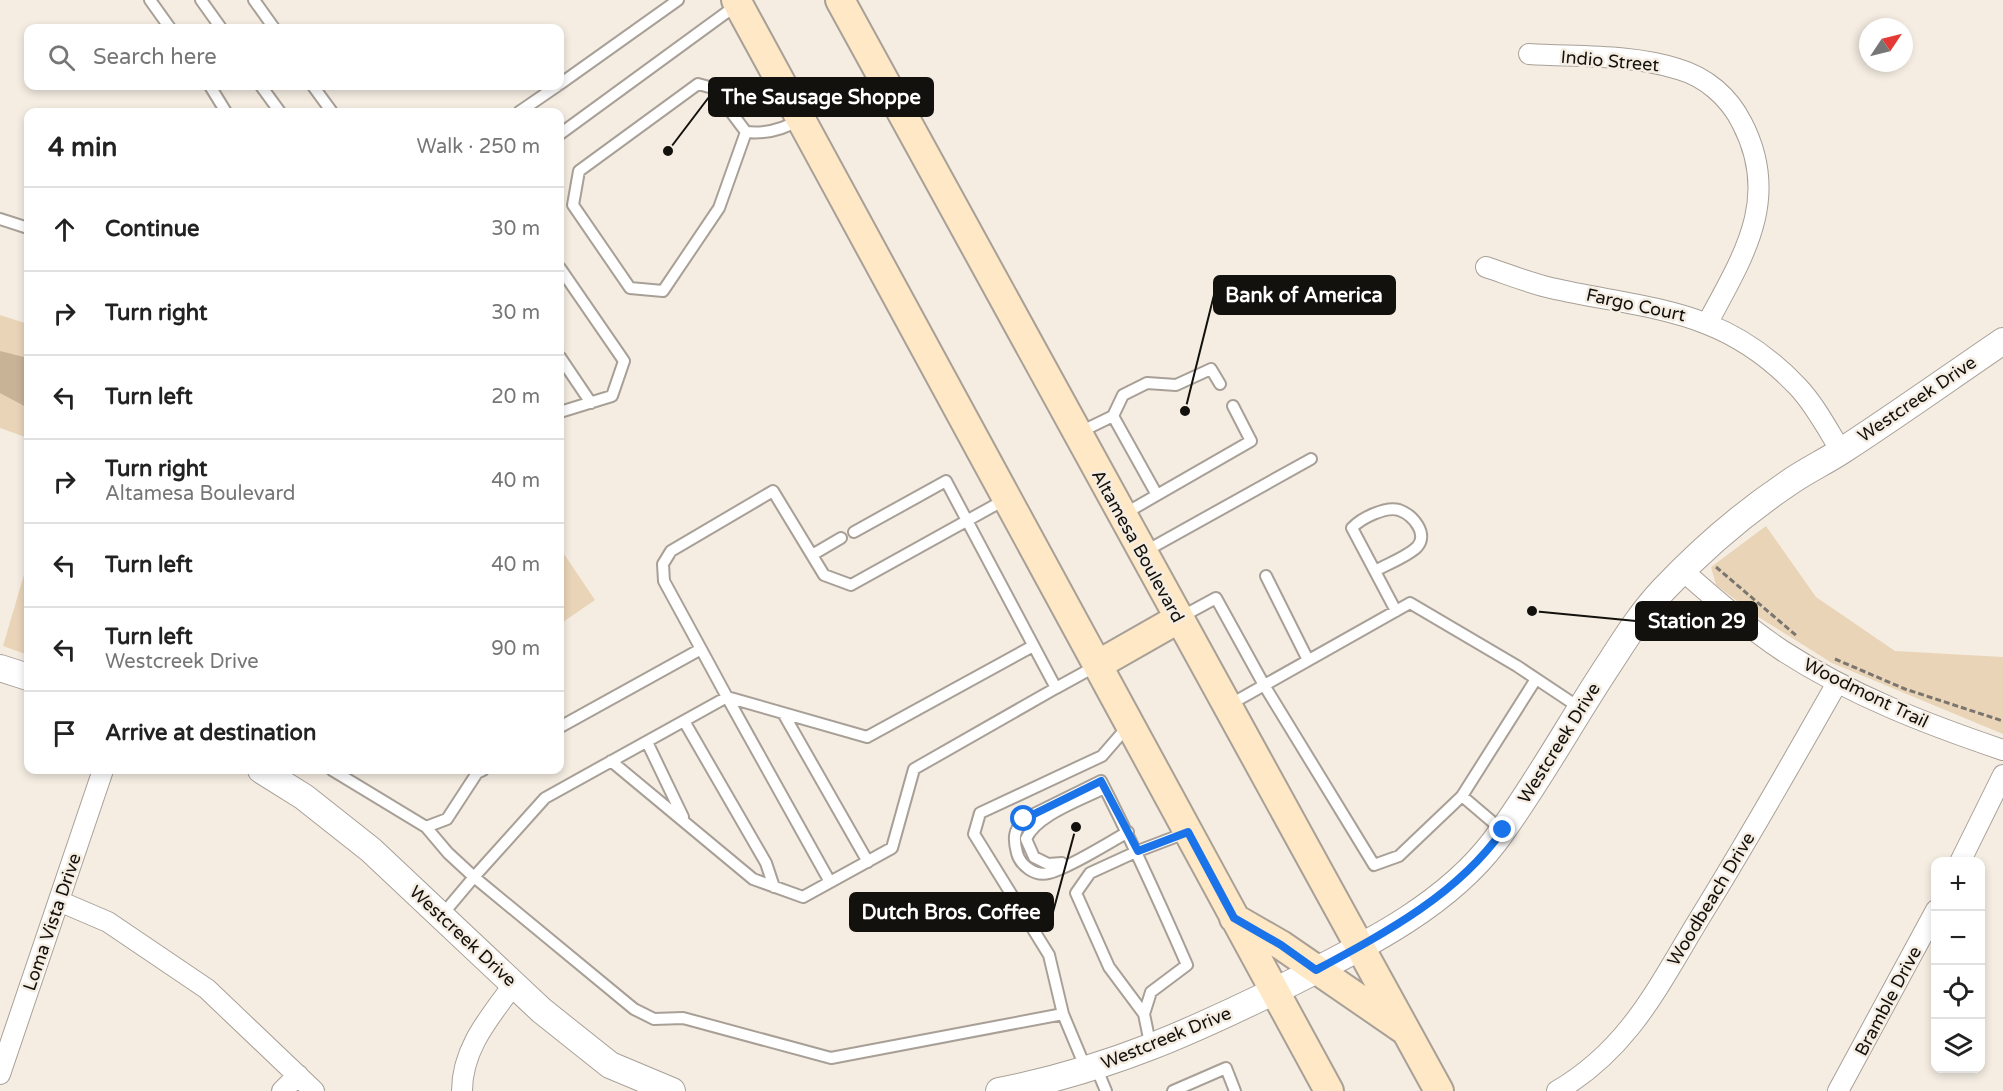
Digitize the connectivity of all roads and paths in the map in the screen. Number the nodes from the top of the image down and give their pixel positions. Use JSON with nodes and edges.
{"nodes":[{"id":1,"x":150,"y":0,"type":"edge"},
{"id":2,"x":201,"y":0,"type":"edge"},
{"id":3,"x":254,"y":0,"type":"edge"},
{"id":4,"x":678,"y":0,"type":"edge"},
{"id":5,"x":840,"y":0,"type":"edge"},
{"id":6,"x":737,"y":2,"type":"edge"},
{"id":7,"x":167,"y":24,"type":"edge"},
{"id":8,"x":218,"y":24,"type":"edge"},
{"id":9,"x":271,"y":24,"type":"edge"},
{"id":10,"x":1529,"y":54,"type":"dead end"},
{"id":11,"x":564,"y":81,"type":"edge"},
{"id":12,"x":212,"y":90,"type":"edge"},
{"id":13,"x":264,"y":90,"type":"edge"},
{"id":14,"x":317,"y":90,"type":"edge"},
{"id":15,"x":551,"y":90,"type":"edge"},
{"id":16,"x":224,"y":108,"type":"edge"},
{"id":17,"x":277,"y":108,"type":"edge"},
{"id":18,"x":329,"y":108,"type":"edge"},
{"id":19,"x":525,"y":108,"type":"edge"},
{"id":20,"x":800,"y":119,"type":"junction"},
{"id":21,"x":564,"y":131,"type":"edge"},
{"id":22,"x":746,"y":132,"type":"junction"},
{"id":23,"x":0,"y":219,"type":"edge"},
{"id":24,"x":24,"y":227,"type":"edge"},
{"id":25,"x":1486,"y":267,"type":"dead end"},
{"id":26,"x":564,"y":274,"type":"edge"},
{"id":27,"x":1708,"y":322,"type":"junction"},
{"id":28,"x":2003,"y":340,"type":"edge"},
{"id":29,"x":564,"y":363,"type":"edge"},
{"id":30,"x":1220,"y":384,"type":"dead end"},
{"id":31,"x":591,"y":403,"type":"junction"},
{"id":32,"x":1233,"y":406,"type":"dead end"},
{"id":33,"x":564,"y":411,"type":"edge"},
{"id":34,"x":1113,"y":416,"type":"junction"},
{"id":35,"x":1077,"y":434,"type":"junction"},
{"id":36,"x":1841,"y":451,"type":"junction"},
{"id":37,"x":1311,"y":459,"type":"dead end"},
{"id":38,"x":1157,"y":495,"type":"junction"},
{"id":39,"x":1008,"y":498,"type":"junction"},
{"id":40,"x":1121,"y":516,"type":"junction"},
{"id":41,"x":968,"y":521,"type":"junction"},
{"id":42,"x":854,"y":532,"type":"dead end"},
{"id":43,"x":841,"y":538,"type":"dead end"},
{"id":44,"x":1142,"y":553,"type":"junction"},
{"id":45,"x":812,"y":555,"type":"junction"},
{"id":46,"x":1701,"y":555,"type":"junction"},
{"id":47,"x":1375,"y":571,"type":"junction"},
{"id":48,"x":1266,"y":576,"type":"dead end"},
{"id":49,"x":1396,"y":611,"type":"junction"},
{"id":50,"x":1178,"y":619,"type":"junction"},
{"id":51,"x":1803,"y":642,"type":"dead end"},
{"id":52,"x":1033,"y":646,"type":"junction"},
{"id":53,"x":701,"y":649,"type":"junction"},
{"id":54,"x":1833,"y":658,"type":"dead end"},
{"id":55,"x":1308,"y":660,"type":"junction"},
{"id":56,"x":1099,"y":664,"type":"junction"},
{"id":57,"x":0,"y":668,"type":"edge"},
{"id":58,"x":24,"y":676,"type":"edge"},
{"id":59,"x":1536,"y":679,"type":"junction"},
{"id":60,"x":1837,"y":683,"type":"junction"},
{"id":61,"x":1264,"y":685,"type":"junction"},
{"id":62,"x":1056,"y":688,"type":"junction"},
{"id":63,"x":727,"y":697,"type":"junction"},
{"id":64,"x":1227,"y":706,"type":"junction"},
{"id":65,"x":1581,"y":708,"type":"junction"},
{"id":66,"x":783,"y":713,"type":"junction"},
{"id":67,"x":684,"y":721,"type":"junction"},
{"id":68,"x":2003,"y":721,"type":"edge"},
{"id":69,"x":1130,"y":723,"type":"junction"},
{"id":70,"x":564,"y":725,"type":"edge"},
{"id":71,"x":647,"y":742,"type":"junction"},
{"id":72,"x":2003,"y":750,"type":"edge"},
{"id":73,"x":611,"y":761,"type":"junction"},
{"id":74,"x":102,"y":774,"type":"edge"},
{"id":75,"x":339,"y":774,"type":"edge"},
{"id":76,"x":476,"y":774,"type":"edge"},
{"id":77,"x":2003,"y":775,"type":"edge"},
{"id":78,"x":276,"y":776,"type":"edge"},
{"id":79,"x":1462,"y":796,"type":"junction"},
{"id":80,"x":685,"y":823,"type":"junction"},
{"id":81,"x":426,"y":827,"type":"junction"},
{"id":82,"x":1503,"y":830,"type":"junction"},
{"id":83,"x":1128,"y":832,"type":"junction"},
{"id":84,"x":1188,"y":832,"type":"junction"},
{"id":85,"x":1138,"y":851,"type":"junction"},
{"id":86,"x":1962,"y":857,"type":"edge"},
{"id":87,"x":868,"y":862,"type":"junction"},
{"id":88,"x":474,"y":877,"type":"junction"},
{"id":89,"x":830,"y":882,"type":"junction"},
{"id":90,"x":774,"y":887,"type":"junction"},
{"id":91,"x":59,"y":901,"type":"junction"},
{"id":92,"x":1934,"y":911,"type":"edge"},
{"id":93,"x":441,"y":916,"type":"junction"},
{"id":94,"x":1234,"y":918,"type":"junction"},
{"id":95,"x":1361,"y":946,"type":"junction"},
{"id":96,"x":1316,"y":970,"type":"junction"},
{"id":97,"x":514,"y":984,"type":"junction"},
{"id":98,"x":1274,"y":991,"type":"junction"},
{"id":99,"x":1063,"y":1014,"type":"junction"},
{"id":100,"x":1144,"y":1014,"type":"junction"},
{"id":101,"x":1407,"y":1031,"type":"junction"},
{"id":102,"x":6,"y":1037,"type":"edge"},
{"id":103,"x":1151,"y":1048,"type":"junction"},
{"id":104,"x":1091,"y":1069,"type":"junction"},
{"id":105,"x":0,"y":1074,"type":"edge"},
{"id":106,"x":298,"y":1076,"type":"junction"},
{"id":107,"x":282,"y":1091,"type":"edge"},
{"id":108,"x":314,"y":1091,"type":"edge"},
{"id":109,"x":462,"y":1091,"type":"edge"},
{"id":110,"x":672,"y":1091,"type":"edge"},
{"id":111,"x":999,"y":1091,"type":"edge"},
{"id":112,"x":1106,"y":1091,"type":"edge"},
{"id":113,"x":1173,"y":1091,"type":"edge"},
{"id":114,"x":1235,"y":1091,"type":"edge"},
{"id":115,"x":1329,"y":1091,"type":"edge"},
{"id":116,"x":1439,"y":1091,"type":"edge"},
{"id":117,"x":1557,"y":1091,"type":"edge"},
{"id":118,"x":1839,"y":1091,"type":"edge"}],
"edges":[{"from":1,"to":7,"type":"lane"},
{"from":2,"to":8,"type":"lane"},
{"from":3,"to":9,"type":"lane"},
{"from":4,"to":11,"type":"lane"},
{"from":5,"to":35,"type":"main road","name":"Altamesa Boulevard"},
{"from":6,"to":20,"type":"main road"},
{"from":6,"to":21,"type":"lane"},
{"from":10,"to":27,"type":"street","name":"Indio Street"},
{"from":12,"to":16,"type":"lane"},
{"from":13,"to":17,"type":"lane"},
{"from":14,"to":18,"type":"lane"},
{"from":15,"to":19,"type":"lane"},
{"from":20,"to":22,"type":"lane"},
{"from":20,"to":39,"type":"main road"},
{"from":22,"to":22,"type":"lane"},
{"from":23,"to":24,"type":"lane"},
{"from":25,"to":27,"type":"street","name":"Fargo Court"},
{"from":26,"to":31,"type":"lane"},
{"from":27,"to":36,"type":"street","name":"Fargo Court"},
{"from":28,"to":36,"type":"street","name":"Westcreek Drive"},
{"from":29,"to":31,"type":"lane"},
{"from":30,"to":34,"type":"lane"},
{"from":31,"to":33,"type":"lane"},
{"from":32,"to":38,"type":"lane"},
{"from":34,"to":35,"type":"lane"},
{"from":34,"to":38,"type":"lane"},
{"from":35,"to":40,"type":"main road","name":"Altamesa Boulevard"},
{"from":36,"to":46,"type":"street","name":"Westcreek Drive"},
{"from":37,"to":44,"type":"lane"},
{"from":38,"to":40,"type":"lane"},
{"from":39,"to":41,"type":"lane"},
{"from":39,"to":56,"type":"main road"},
{"from":40,"to":44,"type":"main road","name":"Altamesa Boulevard"},
{"from":41,"to":42,"type":"lane"},
{"from":41,"to":45,"type":"lane"},
{"from":41,"to":52,"type":"lane"},
{"from":43,"to":45,"type":"lane"},
{"from":44,"to":50,"type":"main road","name":"Altamesa Boulevard"},
{"from":45,"to":53,"type":"lane"},
{"from":46,"to":51,"type":"path"},
{"from":46,"to":60,"type":"street","name":"Woodmont Trail"},
{"from":46,"to":65,"type":"street","name":"Westcreek Drive"},
{"from":47,"to":47,"type":"lane"},
{"from":47,"to":49,"type":"lane"},
{"from":48,"to":55,"type":"lane"},
{"from":49,"to":55,"type":"lane"},
{"from":49,"to":59,"type":"lane"},
{"from":50,"to":56,"type":"main road"},
{"from":50,"to":61,"type":"lane"},
{"from":50,"to":64,"type":"main road","name":"Altamesa Boulevard"},
{"from":52,"to":62,"type":"lane"},
{"from":52,"to":66,"type":"lane"},
{"from":53,"to":63,"type":"lane"},
{"from":53,"to":70,"type":"lane"},
{"from":54,"to":68,"type":"path"},
{"from":55,"to":61,"type":"lane"},
{"from":56,"to":62,"type":"lane"},
{"from":56,"to":69,"type":"main road"},
{"from":57,"to":58,"type":"street"},
{"from":59,"to":65,"type":"lane"},
{"from":59,"to":79,"type":"lane"},
{"from":60,"to":72,"type":"street","name":"Woodmont Trail"},
{"from":60,"to":117,"type":"street","name":"Woodbeach Drive"},
{"from":61,"to":64,"type":"lane"},
{"from":61,"to":79,"type":"lane"},
{"from":62,"to":87,"type":"lane"},
{"from":63,"to":66,"type":"lane"},
{"from":63,"to":67,"type":"lane"},
{"from":63,"to":89,"type":"lane"},
{"from":64,"to":95,"type":"main road","name":"Altamesa Boulevard"},
{"from":65,"to":82,"type":"street","name":"Westcreek Drive"},
{"from":66,"to":87,"type":"lane"},
{"from":67,"to":71,"type":"lane"},
{"from":67,"to":90,"type":"lane"},
{"from":69,"to":84,"type":"main road"},
{"from":69,"to":99,"type":"lane"},
{"from":71,"to":73,"type":"lane"},
{"from":71,"to":80,"type":"lane"},
{"from":73,"to":80,"type":"lane"},
{"from":73,"to":88,"type":"lane"},
{"from":74,"to":91,"type":"street","name":"Loma Vista Drive"},
{"from":75,"to":81,"type":"lane"},
{"from":76,"to":81,"type":"lane"},
{"from":77,"to":86,"type":"street"},
{"from":78,"to":93,"type":"street","name":"Westcreek Drive"},
{"from":79,"to":82,"type":"lane"},
{"from":80,"to":90,"type":"lane"},
{"from":81,"to":88,"type":"lane"},
{"from":82,"to":95,"type":"street","name":"Westcreek Drive"},
{"from":83,"to":83,"type":"lane"},
{"from":83,"to":85,"type":"lane"},
{"from":84,"to":85,"type":"lane"},
{"from":84,"to":94,"type":"main road"},
{"from":85,"to":100,"type":"lane"},
{"from":85,"to":100,"type":"lane"},
{"from":87,"to":89,"type":"lane"},
{"from":88,"to":93,"type":"lane"},
{"from":88,"to":99,"type":"lane"},
{"from":89,"to":90,"type":"lane"},
{"from":91,"to":102,"type":"street","name":"Loma Vista Drive"},
{"from":91,"to":106,"type":"street"},
{"from":92,"to":118,"type":"street","name":"Bramble Drive"},
{"from":93,"to":97,"type":"street","name":"Westcreek Drive"},
{"from":94,"to":96,"type":"main road"},
{"from":94,"to":98,"type":"main road"},
{"from":95,"to":96,"type":"street","name":"Westcreek Drive"},
{"from":95,"to":101,"type":"main road","name":"Altamesa Boulevard"},
{"from":96,"to":98,"type":"street","name":"Westcreek Drive"},
{"from":96,"to":101,"type":"main road"},
{"from":97,"to":109,"type":"street"},
{"from":97,"to":110,"type":"street","name":"Westcreek Drive"},
{"from":98,"to":103,"type":"street","name":"Westcreek Drive"},
{"from":98,"to":115,"type":"main road"},
{"from":99,"to":104,"type":"lane"},
{"from":100,"to":103,"type":"lane"},
{"from":101,"to":116,"type":"main road","name":"Altamesa Boulevard"},
{"from":102,"to":105,"type":"street","name":"Loma Vista Drive"},
{"from":103,"to":104,"type":"street","name":"Westcreek Drive"},
{"from":104,"to":111,"type":"street","name":"Westcreek Drive"},
{"from":104,"to":112,"type":"lane"},
{"from":106,"to":107,"type":"street"},
{"from":106,"to":108,"type":"street"},
{"from":113,"to":114,"type":"lane"}]}
